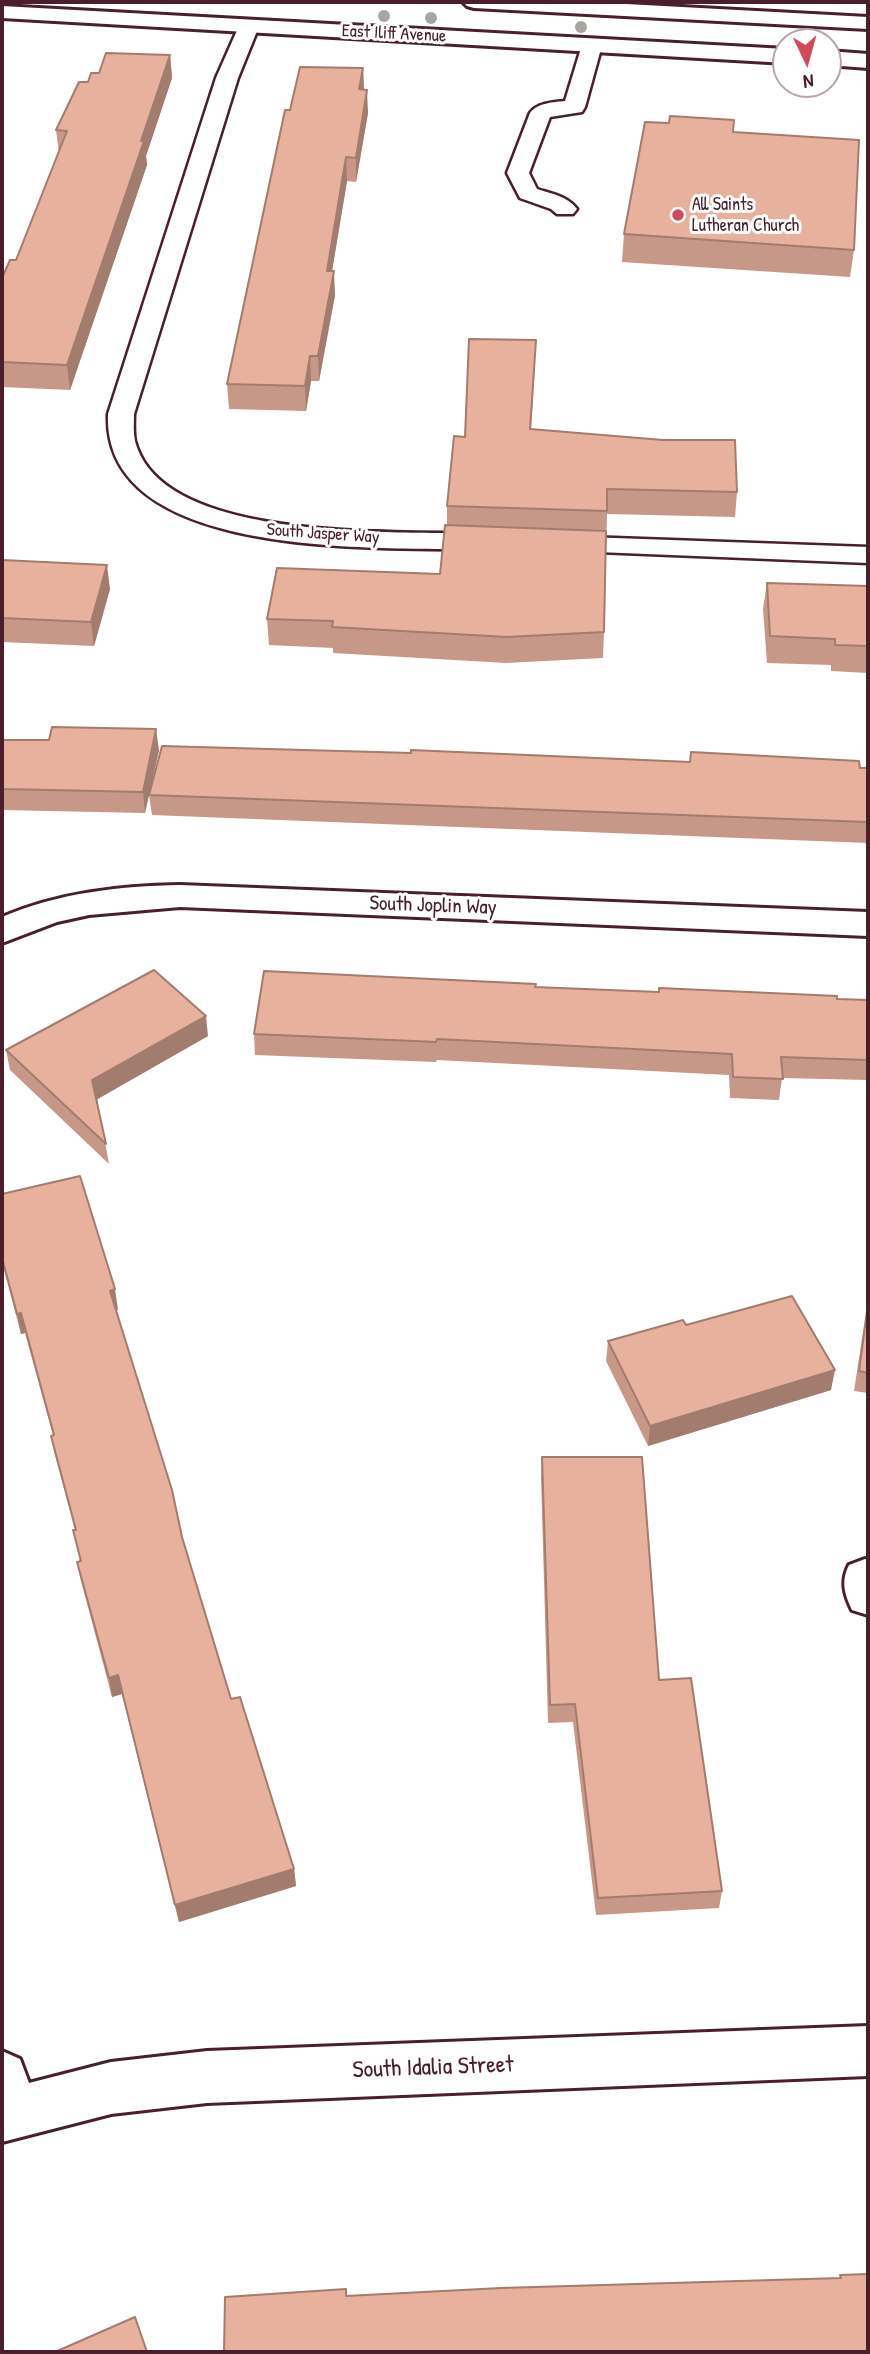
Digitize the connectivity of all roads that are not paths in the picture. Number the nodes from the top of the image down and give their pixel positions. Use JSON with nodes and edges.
{"nodes":[{"id":1,"x":474,"y":2,"type":"edge"},
{"id":2,"x":2,"y":12,"type":"edge"},
{"id":3,"x":868,"y":23,"type":"edge"},
{"id":4,"x":249,"y":26,"type":"junction"},
{"id":5,"x":592,"y":45,"type":"junction"},
{"id":6,"x":772,"y":55,"type":"edge"},
{"id":7,"x":842,"y":59,"type":"edge"},
{"id":8,"x":868,"y":61,"type":"edge"},
{"id":9,"x":565,"y":209,"type":"dead end"},
{"id":10,"x":868,"y":555,"type":"edge"},
{"id":11,"x":868,"y":923,"type":"edge"},
{"id":12,"x":2,"y":931,"type":"edge"},
{"id":13,"x":868,"y":2051,"type":"edge"},
{"id":14,"x":4,"y":2102,"type":"edge"}],
"edges":[{"from":1,"to":3,"type":"main road"},
{"from":2,"to":4,"type":"main road","name":"East Iliff Avenue"},
{"from":4,"to":5,"type":"main road","name":"East Iliff Avenue"},
{"from":4,"to":10,"type":"lane","name":"South Jasper Way"},
{"from":5,"to":6,"type":"main road","name":"East Iliff Avenue"},
{"from":5,"to":9,"type":"lane"},
{"from":7,"to":8,"type":"main road"},
{"from":11,"to":12,"type":"main road","name":"South Joplin Way"},
{"from":13,"to":14,"type":"main road","name":"South Idalia Street"}]}
